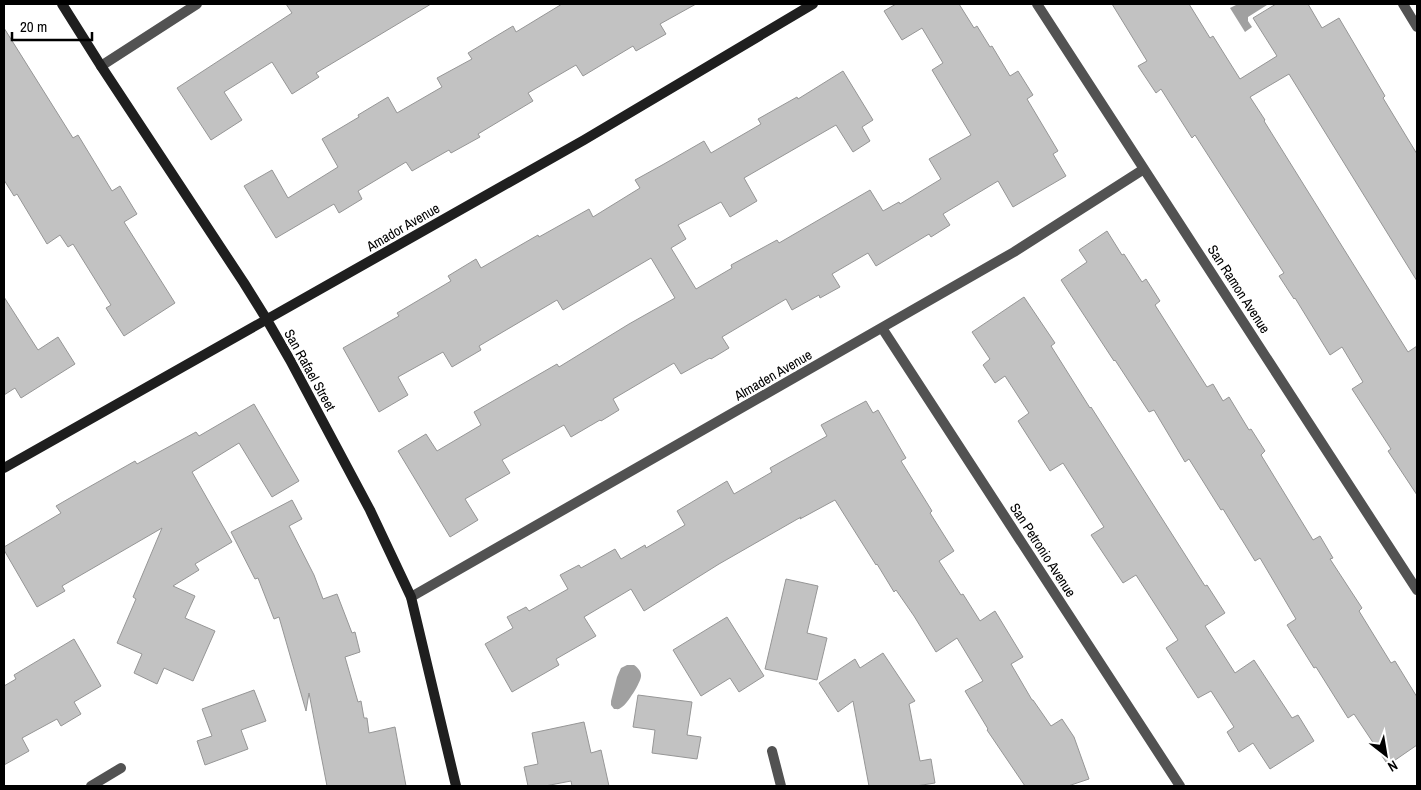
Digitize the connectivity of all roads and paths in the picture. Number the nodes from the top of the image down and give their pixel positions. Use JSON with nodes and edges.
{"nodes":[{"id":1,"x":62,"y":4,"type":"edge"},
{"id":2,"x":197,"y":4,"type":"edge"},
{"id":3,"x":813,"y":4,"type":"edge"},
{"id":4,"x":1037,"y":4,"type":"edge"},
{"id":5,"x":1403,"y":4,"type":"edge"},
{"id":6,"x":1417,"y":27,"type":"edge"},
{"id":7,"x":101,"y":66,"type":"junction"},
{"id":8,"x":1144,"y":169,"type":"junction"},
{"id":9,"x":267,"y":320,"type":"junction"},
{"id":10,"x":882,"y":328,"type":"junction"},
{"id":11,"x":4,"y":468,"type":"edge"},
{"id":12,"x":1417,"y":590,"type":"edge"},
{"id":13,"x":411,"y":597,"type":"junction"},
{"id":14,"x":772,"y":751,"type":"dead end"},
{"id":15,"x":121,"y":768,"type":"dead end"},
{"id":16,"x":91,"y":786,"type":"edge"},
{"id":17,"x":456,"y":786,"type":"edge"},
{"id":18,"x":781,"y":786,"type":"edge"},
{"id":19,"x":1180,"y":786,"type":"edge"}],
"edges":[{"from":1,"to":7,"type":"street","name":"San Rafael Street"},
{"from":2,"to":7,"type":"street"},
{"from":3,"to":9,"type":"street","name":"Amador Avenue"},
{"from":4,"to":8,"type":"street","name":"San Ramon Avenue"},
{"from":5,"to":6,"type":"street"},
{"from":7,"to":9,"type":"street","name":"San Rafael Street"},
{"from":8,"to":10,"type":"street","name":"Almaden Avenue"},
{"from":8,"to":12,"type":"street","name":"San Ramon Avenue"},
{"from":9,"to":11,"type":"street","name":"Amador Avenue"},
{"from":9,"to":13,"type":"street","name":"San Rafael Street"},
{"from":10,"to":13,"type":"street","name":"Almaden Avenue"},
{"from":10,"to":19,"type":"street","name":"San Petronio Avenue"},
{"from":13,"to":17,"type":"street","name":"San Rafael Street"},
{"from":14,"to":18,"type":"street"},
{"from":15,"to":16,"type":"street"}]}
